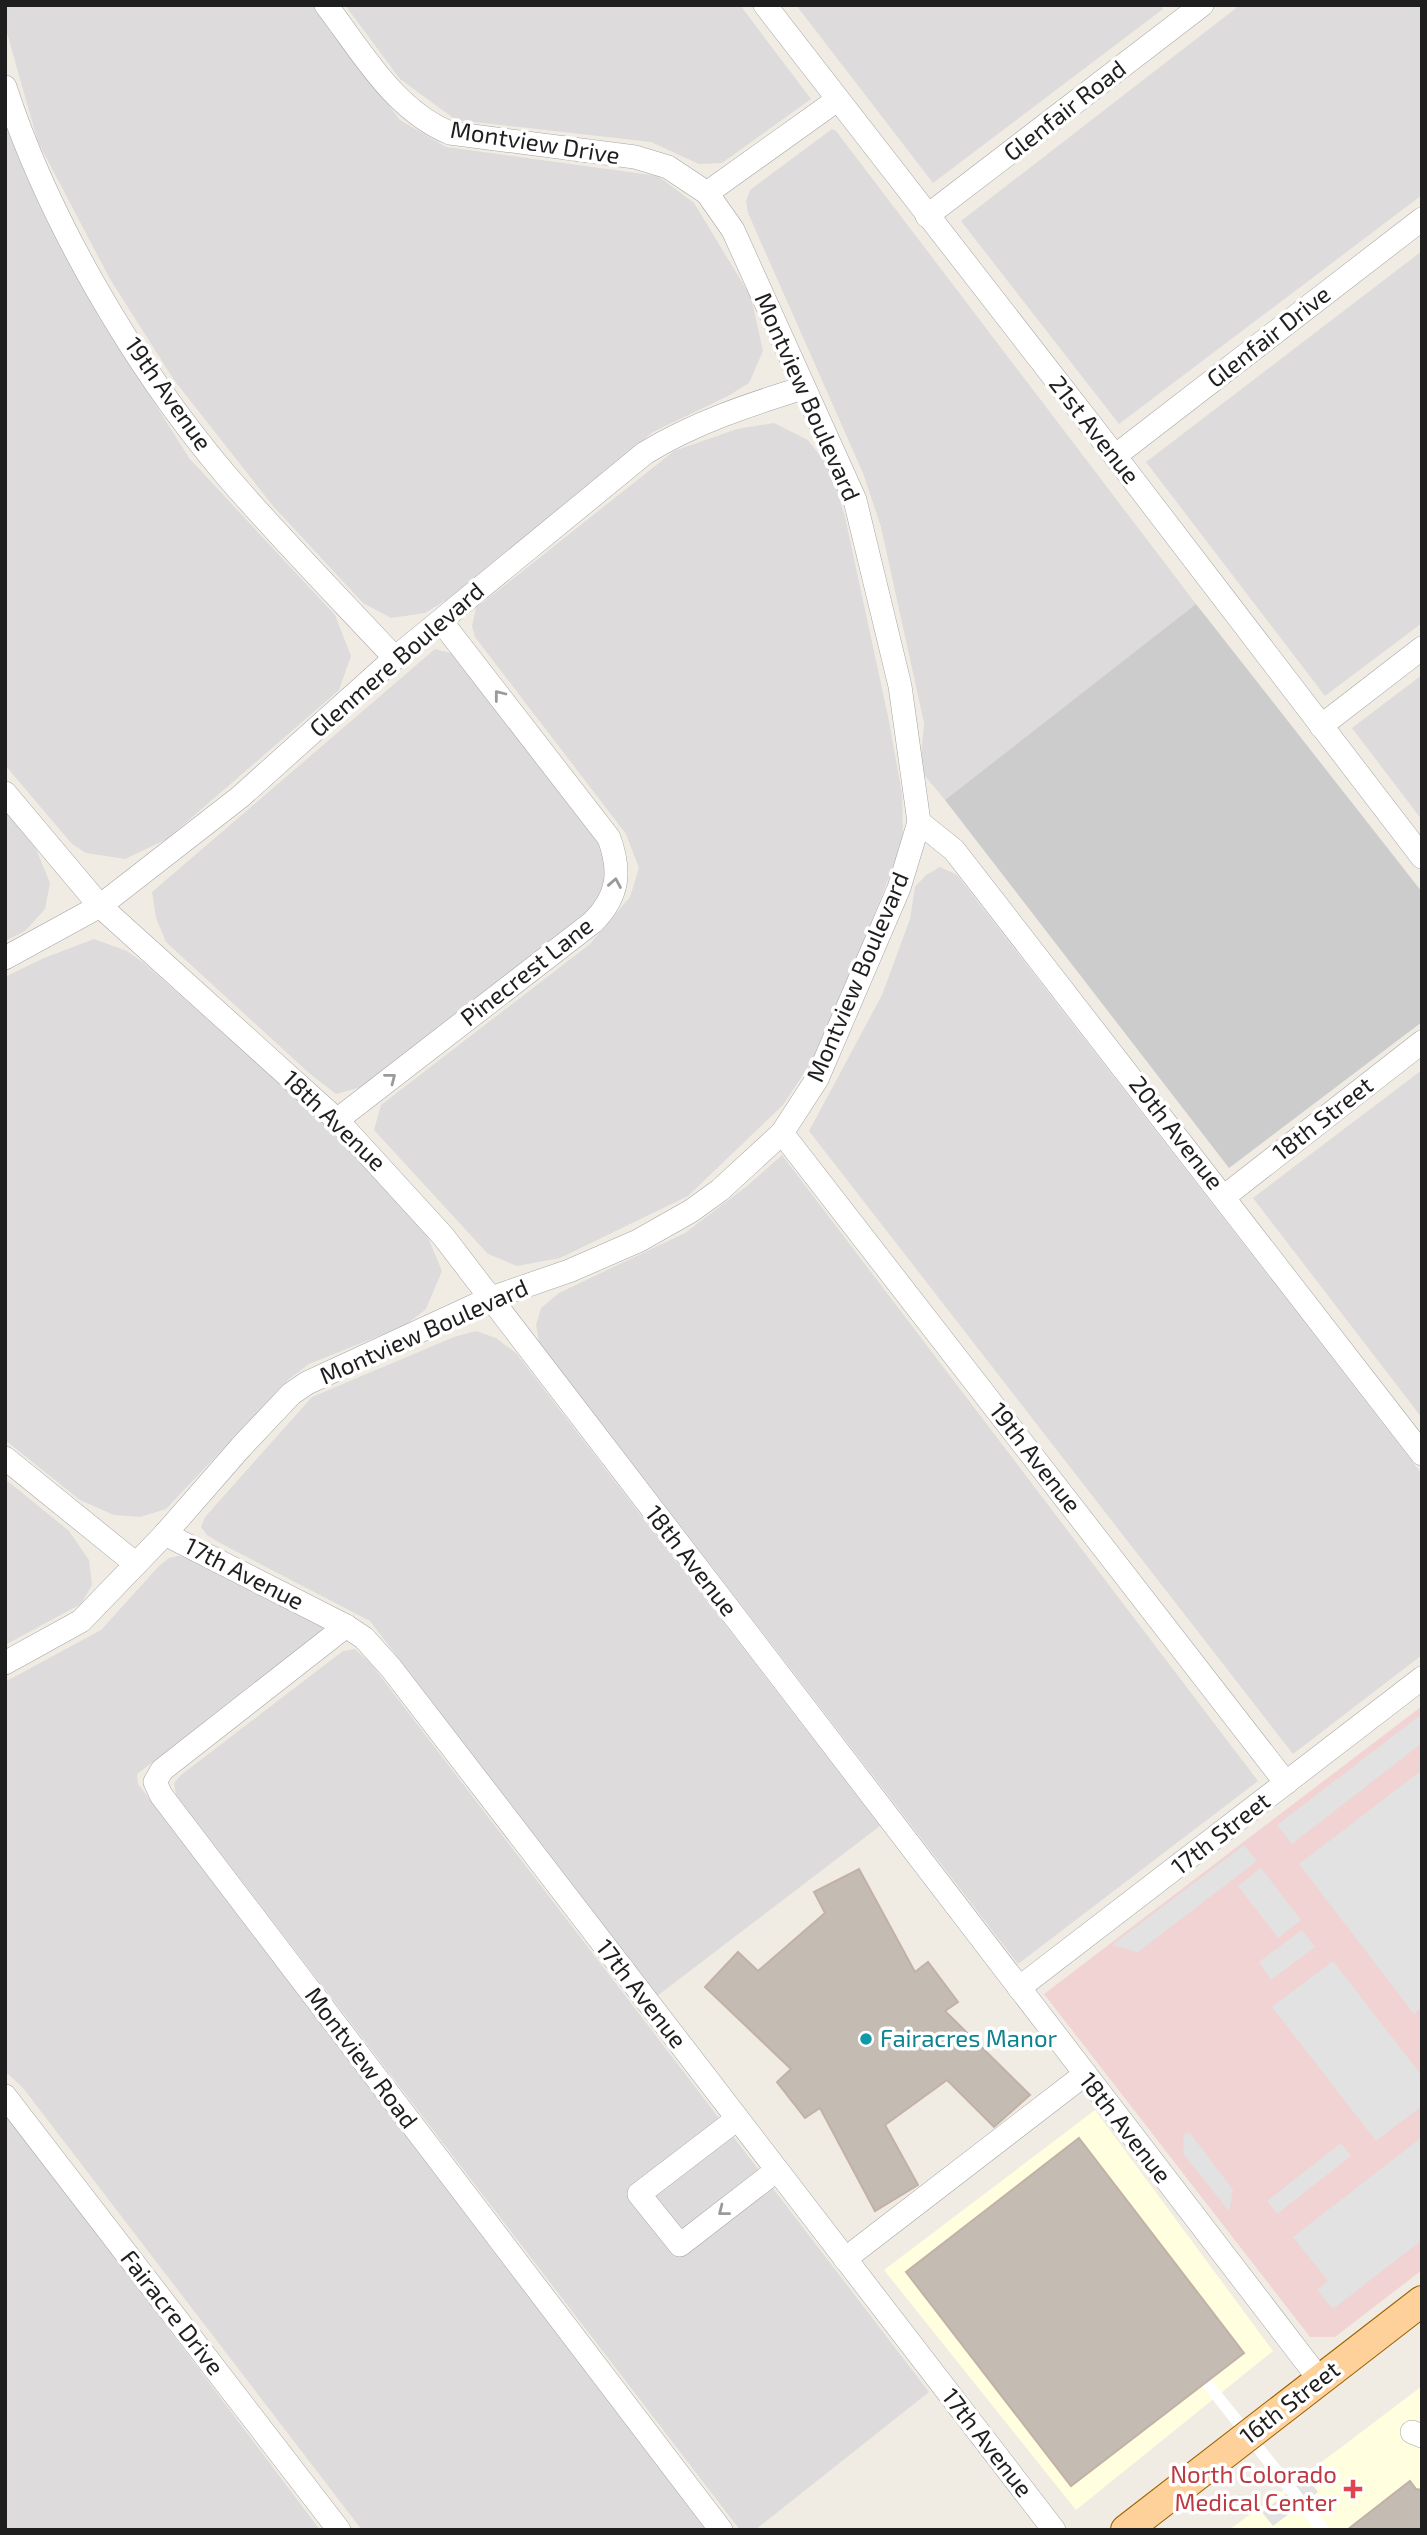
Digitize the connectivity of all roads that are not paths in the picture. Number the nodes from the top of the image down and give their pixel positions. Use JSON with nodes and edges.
{"nodes":[{"id":1,"x":326,"y":5,"type":"edge"},
{"id":2,"x":765,"y":5,"type":"edge"},
{"id":3,"x":1192,"y":8,"type":"edge"},
{"id":4,"x":5,"y":87,"type":"edge"},
{"id":5,"x":837,"y":100,"type":"junction"},
{"id":6,"x":707,"y":193,"type":"junction"},
{"id":7,"x":927,"y":216,"type":"junction"},
{"id":8,"x":1422,"y":219,"type":"edge"},
{"id":9,"x":803,"y":388,"type":"junction"},
{"id":10,"x":1115,"y":456,"type":"junction"},
{"id":11,"x":441,"y":621,"type":"junction"},
{"id":12,"x":1422,"y":648,"type":"edge"},
{"id":13,"x":395,"y":658,"type":"junction"},
{"id":14,"x":1321,"y":726,"type":"junction"},
{"id":15,"x":5,"y":793,"type":"edge"},
{"id":16,"x":919,"y":822,"type":"junction"},
{"id":17,"x":1422,"y":857,"type":"edge"},
{"id":18,"x":100,"y":906,"type":"junction"},
{"id":19,"x":5,"y":958,"type":"edge"},
{"id":20,"x":1422,"y":1042,"type":"edge"},
{"id":21,"x":337,"y":1120,"type":"junction"},
{"id":22,"x":782,"y":1133,"type":"junction"},
{"id":23,"x":1224,"y":1196,"type":"junction"},
{"id":24,"x":491,"y":1298,"type":"junction"},
{"id":25,"x":1422,"y":1454,"type":"edge"},
{"id":26,"x":5,"y":1458,"type":"edge"},
{"id":27,"x":165,"y":1534,"type":"junction"},
{"id":28,"x":136,"y":1564,"type":"junction"},
{"id":29,"x":346,"y":1626,"type":"junction"},
{"id":30,"x":5,"y":1663,"type":"edge"},
{"id":31,"x":1422,"y":1678,"type":"edge"},
{"id":32,"x":1286,"y":1783,"type":"junction"},
{"id":33,"x":1019,"y":1988,"type":"junction"},
{"id":34,"x":1084,"y":2075,"type":"junction"},
{"id":35,"x":5,"y":2096,"type":"edge"},
{"id":36,"x":737,"y":2119,"type":"junction"},
{"id":37,"x":777,"y":2170,"type":"junction"},
{"id":38,"x":845,"y":2259,"type":"junction"},
{"id":39,"x":1422,"y":2301,"type":"edge"},
{"id":40,"x":1320,"y":2380,"type":"junction"},
{"id":41,"x":339,"y":2530,"type":"edge"},
{"id":42,"x":721,"y":2530,"type":"edge"},
{"id":43,"x":1054,"y":2530,"type":"edge"},
{"id":44,"x":1126,"y":2530,"type":"edge"}],
"edges":[{"from":1,"to":6,"type":"street","name":"Montview Drive"},
{"from":2,"to":5,"type":"street","name":"21st Avenue"},
{"from":3,"to":7,"type":"street","name":"Glenfair Road"},
{"from":4,"to":13,"type":"street","name":"19th Avenue"},
{"from":5,"to":6,"type":"street"},
{"from":5,"to":7,"type":"street","name":"21st Avenue"},
{"from":6,"to":9,"type":"street","name":"Montview Boulevard"},
{"from":7,"to":10,"type":"street","name":"21st Avenue"},
{"from":8,"to":10,"type":"street","name":"Glenfair Drive"},
{"from":9,"to":11,"type":"street","name":"Glenmere Boulevard"},
{"from":9,"to":16,"type":"street","name":"Montview Boulevard"},
{"from":10,"to":14,"type":"street","name":"21st Avenue"},
{"from":11,"to":13,"type":"street","name":"Glenmere Boulevard"},
{"from":21,"to":11,"type":"street","name":"Pinecrest Lane","one_way":true},
{"from":12,"to":14,"type":"street"},
{"from":13,"to":18,"type":"street","name":"Glenmere Boulevard"},
{"from":14,"to":17,"type":"street","name":"21st Avenue"},
{"from":15,"to":18,"type":"street","name":"18th Avenue"},
{"from":16,"to":22,"type":"street","name":"Montview Boulevard"},
{"from":16,"to":23,"type":"street","name":"20th Avenue"},
{"from":18,"to":19,"type":"street","name":"Glenmere Boulevard"},
{"from":18,"to":21,"type":"street","name":"18th Avenue"},
{"from":20,"to":23,"type":"street","name":"18th Street"},
{"from":21,"to":24,"type":"street","name":"18th Avenue"},
{"from":22,"to":24,"type":"street","name":"Montview Boulevard"},
{"from":22,"to":32,"type":"street","name":"19th Avenue"},
{"from":23,"to":25,"type":"street","name":"20th Avenue"},
{"from":24,"to":27,"type":"street","name":"Montview Boulevard"},
{"from":24,"to":33,"type":"street","name":"18th Avenue"},
{"from":26,"to":28,"type":"street"},
{"from":27,"to":28,"type":"street","name":"Montview Boulevard"},
{"from":27,"to":29,"type":"street","name":"17th Avenue"},
{"from":28,"to":30,"type":"street","name":"Montview Boulevard"},
{"from":29,"to":36,"type":"street","name":"17th Avenue"},
{"from":29,"to":42,"type":"street","name":"Montview Road"},
{"from":31,"to":32,"type":"street","name":"17th Street"},
{"from":32,"to":33,"type":"street","name":"17th Street"},
{"from":33,"to":34,"type":"street","name":"18th Avenue"},
{"from":34,"to":38,"type":"street"},
{"from":34,"to":40,"type":"street","name":"18th Avenue"},
{"from":35,"to":41,"type":"street","name":"Fairacre Drive"},
{"from":36,"to":37,"type":"street","name":"17th Avenue"},
{"from":37,"to":36,"type":"street","one_way":true},
{"from":37,"to":38,"type":"street","name":"17th Avenue"},
{"from":38,"to":43,"type":"street","name":"17th Avenue"},
{"from":39,"to":40,"type":"main road","name":"16th Street"},
{"from":40,"to":44,"type":"main road","name":"16th Street"}]}
